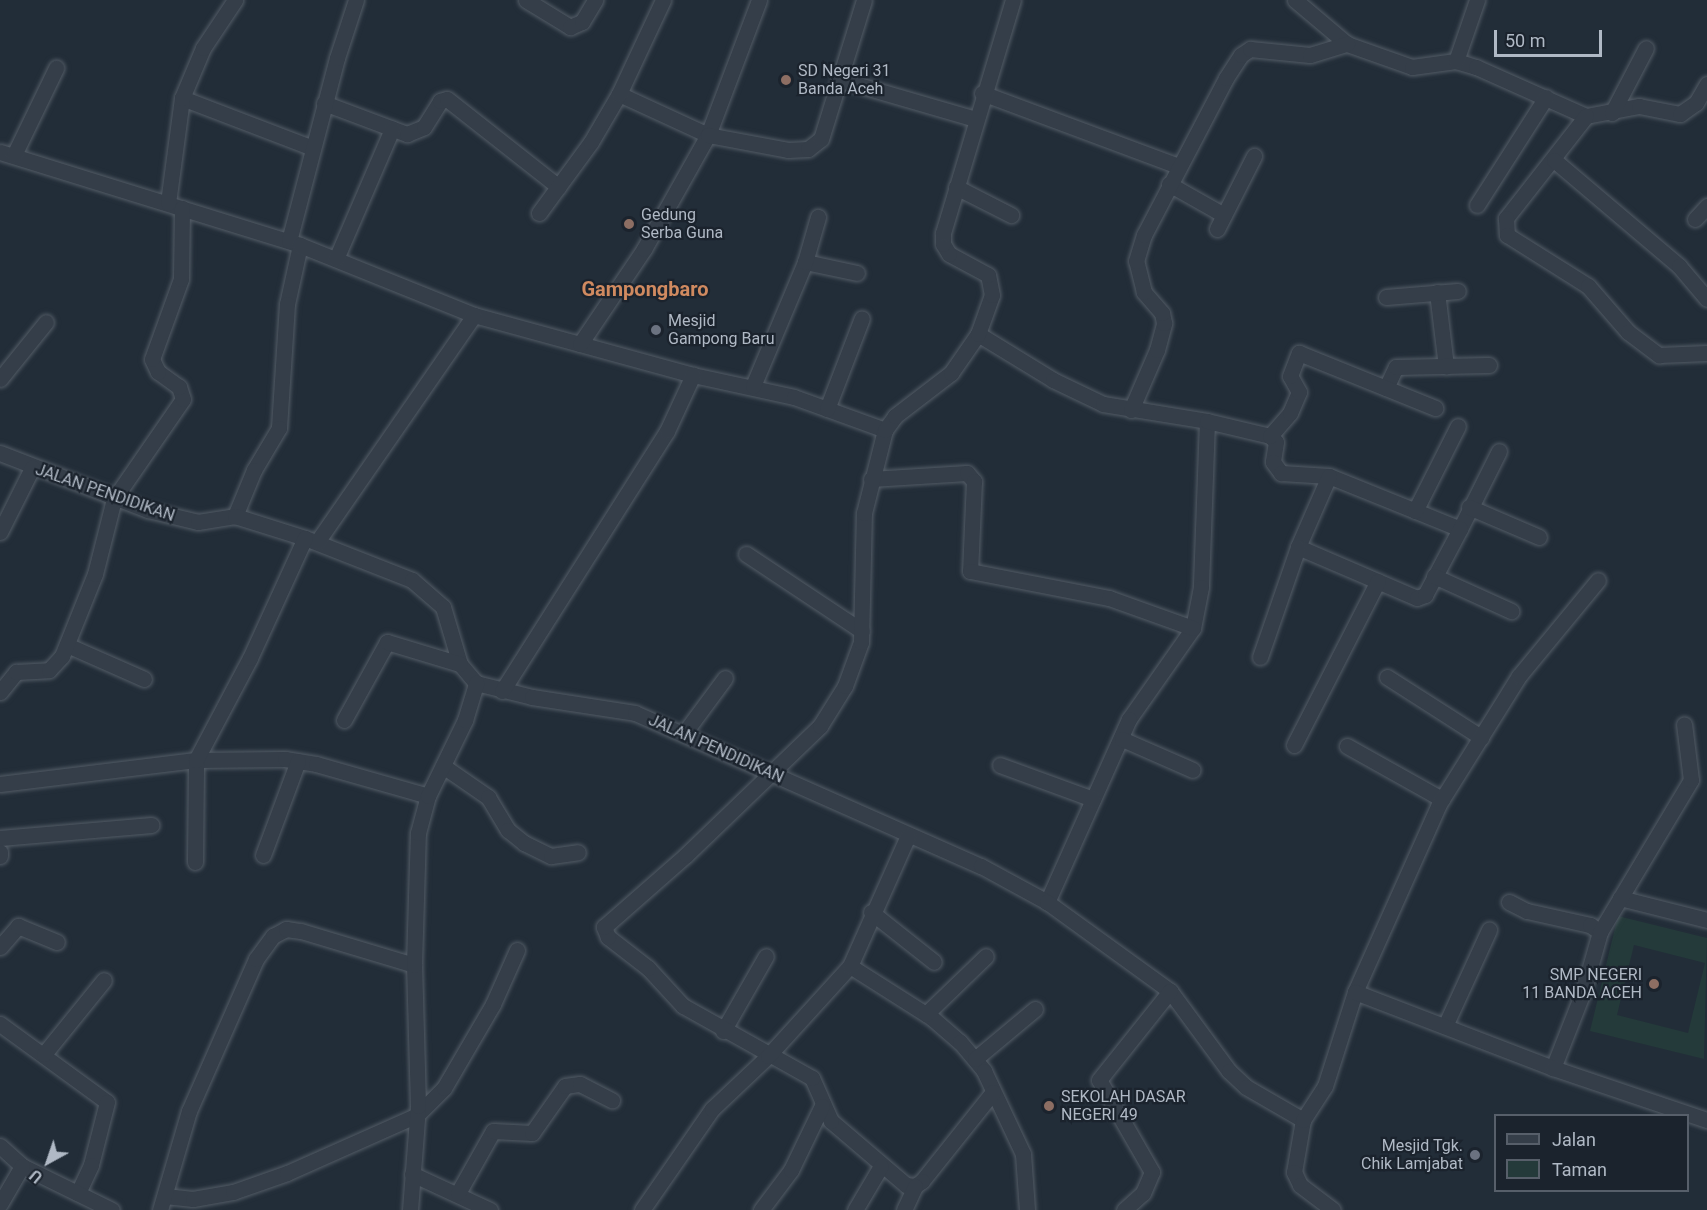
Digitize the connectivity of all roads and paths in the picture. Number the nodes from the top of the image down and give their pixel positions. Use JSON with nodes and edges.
{"nodes":[{"id":1,"x":235,"y":0,"type":"edge"},
{"id":2,"x":356,"y":0,"type":"edge"},
{"id":3,"x":526,"y":0,"type":"edge"},
{"id":4,"x":595,"y":0,"type":"edge"},
{"id":5,"x":663,"y":0,"type":"edge"},
{"id":6,"x":759,"y":0,"type":"edge"},
{"id":7,"x":864,"y":0,"type":"edge"},
{"id":8,"x":1013,"y":0,"type":"edge"},
{"id":9,"x":1294,"y":0,"type":"edge"},
{"id":10,"x":1477,"y":0,"type":"edge"},
{"id":11,"x":1347,"y":45,"type":"junction"},
{"id":12,"x":1646,"y":48,"type":"dead end"},
{"id":13,"x":1456,"y":61,"type":"junction"},
{"id":14,"x":56,"y":68,"type":"dead end"},
{"id":15,"x":841,"y":80,"type":"junction"},
{"id":16,"x":982,"y":93,"type":"junction"},
{"id":17,"x":619,"y":94,"type":"junction"},
{"id":18,"x":1705,"y":94,"type":"edge"},
{"id":19,"x":1546,"y":97,"type":"junction"},
{"id":20,"x":182,"y":98,"type":"junction"},
{"id":21,"x":324,"y":104,"type":"junction"},
{"id":22,"x":1612,"y":113,"type":"junction"},
{"id":23,"x":1586,"y":116,"type":"junction"},
{"id":24,"x":975,"y":119,"type":"junction"},
{"id":25,"x":392,"y":129,"type":"junction"},
{"id":26,"x":708,"y":135,"type":"junction"},
{"id":27,"x":313,"y":148,"type":"junction"},
{"id":28,"x":7,"y":153,"type":"edge"},
{"id":29,"x":1254,"y":156,"type":"dead end"},
{"id":30,"x":1554,"y":160,"type":"junction"},
{"id":31,"x":1178,"y":166,"type":"junction"},
{"id":32,"x":1169,"y":184,"type":"junction"},
{"id":33,"x":559,"y":187,"type":"junction"},
{"id":34,"x":956,"y":188,"type":"junction"},
{"id":35,"x":1477,"y":205,"type":"dead end"},
{"id":36,"x":175,"y":206,"type":"junction"},
{"id":37,"x":1707,"y":206,"type":"edge"},
{"id":38,"x":539,"y":213,"type":"dead end"},
{"id":39,"x":1011,"y":215,"type":"dead end"},
{"id":40,"x":818,"y":217,"type":"dead end"},
{"id":41,"x":1695,"y":219,"type":"dead end"},
{"id":42,"x":294,"y":243,"type":"junction"},
{"id":43,"x":336,"y":259,"type":"junction"},
{"id":44,"x":805,"y":262,"type":"junction"},
{"id":45,"x":857,"y":273,"type":"dead end"},
{"id":46,"x":1458,"y":291,"type":"dead end"},
{"id":47,"x":1437,"y":292,"type":"junction"},
{"id":48,"x":1386,"y":297,"type":"dead end"},
{"id":49,"x":1707,"y":299,"type":"edge"},
{"id":50,"x":474,"y":315,"type":"junction"},
{"id":51,"x":862,"y":318,"type":"dead end"},
{"id":52,"x":46,"y":322,"type":"dead end"},
{"id":53,"x":978,"y":334,"type":"junction"},
{"id":54,"x":580,"y":344,"type":"junction"},
{"id":55,"x":1707,"y":353,"type":"edge"},
{"id":56,"x":1489,"y":365,"type":"dead end"},
{"id":57,"x":1446,"y":366,"type":"junction"},
{"id":58,"x":693,"y":375,"type":"junction"},
{"id":59,"x":0,"y":379,"type":"edge"},
{"id":60,"x":753,"y":386,"type":"junction"},
{"id":61,"x":1386,"y":388,"type":"junction"},
{"id":62,"x":1434,"y":408,"type":"dead end"},
{"id":63,"x":827,"y":409,"type":"junction"},
{"id":64,"x":1131,"y":410,"type":"junction"},
{"id":65,"x":1207,"y":421,"type":"junction"},
{"id":66,"x":1458,"y":426,"type":"dead end"},
{"id":67,"x":885,"y":430,"type":"junction"},
{"id":68,"x":1270,"y":436,"type":"junction"},
{"id":69,"x":1499,"y":451,"type":"dead end"},
{"id":70,"x":0,"y":453,"type":"edge"},
{"id":71,"x":32,"y":468,"type":"junction"},
{"id":72,"x":1329,"y":476,"type":"junction"},
{"id":73,"x":871,"y":479,"type":"junction"},
{"id":74,"x":114,"y":499,"type":"junction"},
{"id":75,"x":1469,"y":507,"type":"junction"},
{"id":76,"x":1415,"y":511,"type":"junction"},
{"id":77,"x":235,"y":516,"type":"junction"},
{"id":78,"x":1460,"y":529,"type":"junction"},
{"id":79,"x":0,"y":532,"type":"edge"},
{"id":80,"x":1539,"y":537,"type":"dead end"},
{"id":81,"x":311,"y":540,"type":"junction"},
{"id":82,"x":1299,"y":547,"type":"junction"},
{"id":83,"x":746,"y":554,"type":"dead end"},
{"id":84,"x":1434,"y":576,"type":"junction"},
{"id":85,"x":1598,"y":580,"type":"dead end"},
{"id":86,"x":1378,"y":581,"type":"junction"},
{"id":87,"x":1511,"y":611,"type":"dead end"},
{"id":88,"x":1193,"y":628,"type":"junction"},
{"id":89,"x":862,"y":631,"type":"junction"},
{"id":90,"x":67,"y":645,"type":"junction"},
{"id":91,"x":1260,"y":657,"type":"dead end"},
{"id":92,"x":460,"y":664,"type":"junction"},
{"id":93,"x":1387,"y":677,"type":"dead end"},
{"id":94,"x":725,"y":678,"type":"dead end"},
{"id":95,"x":144,"y":679,"type":"dead end"},
{"id":96,"x":476,"y":683,"type":"junction"},
{"id":97,"x":502,"y":691,"type":"junction"},
{"id":98,"x":0,"y":692,"type":"edge"},
{"id":99,"x":344,"y":720,"type":"dead end"},
{"id":100,"x":1684,"y":724,"type":"dead end"},
{"id":101,"x":685,"y":732,"type":"junction"},
{"id":102,"x":1481,"y":737,"type":"junction"},
{"id":103,"x":1122,"y":739,"type":"junction"},
{"id":104,"x":1294,"y":745,"type":"dead end"},
{"id":105,"x":1347,"y":746,"type":"dead end"},
{"id":106,"x":196,"y":760,"type":"junction"},
{"id":107,"x":298,"y":761,"type":"junction"},
{"id":108,"x":1000,"y":765,"type":"dead end"},
{"id":109,"x":443,"y":766,"type":"junction"},
{"id":110,"x":1193,"y":770,"type":"dead end"},
{"id":111,"x":771,"y":772,"type":"junction"},
{"id":112,"x":0,"y":784,"type":"edge"},
{"id":113,"x":428,"y":796,"type":"junction"},
{"id":114,"x":1093,"y":799,"type":"junction"},
{"id":115,"x":1442,"y":799,"type":"junction"},
{"id":116,"x":151,"y":825,"type":"dead end"},
{"id":117,"x":908,"y":836,"type":"junction"},
{"id":118,"x":0,"y":838,"type":"edge"},
{"id":119,"x":578,"y":852,"type":"dead end"},
{"id":120,"x":263,"y":855,"type":"dead end"},
{"id":121,"x":195,"y":862,"type":"dead end"},
{"id":122,"x":1620,"y":898,"type":"junction"},
{"id":123,"x":1047,"y":902,"type":"junction"},
{"id":124,"x":1509,"y":902,"type":"dead end"},
{"id":125,"x":871,"y":912,"type":"junction"},
{"id":126,"x":1706,"y":915,"type":"edge"},
{"id":127,"x":1489,"y":930,"type":"dead end"},
{"id":128,"x":1600,"y":932,"type":"junction"},
{"id":129,"x":57,"y":942,"type":"dead end"},
{"id":130,"x":0,"y":947,"type":"edge"},
{"id":131,"x":517,"y":950,"type":"dead end"},
{"id":132,"x":766,"y":956,"type":"dead end"},
{"id":133,"x":986,"y":956,"type":"dead end"},
{"id":134,"x":934,"y":962,"type":"dead end"},
{"id":135,"x":414,"y":965,"type":"junction"},
{"id":136,"x":850,"y":966,"type":"junction"},
{"id":137,"x":104,"y":980,"type":"dead end"},
{"id":138,"x":1170,"y":991,"type":"junction"},
{"id":139,"x":1355,"y":992,"type":"junction"},
{"id":140,"x":1035,"y":1009,"type":"dead end"},
{"id":141,"x":926,"y":1014,"type":"junction"},
{"id":142,"x":0,"y":1024,"type":"edge"},
{"id":143,"x":1445,"y":1026,"type":"junction"},
{"id":144,"x":723,"y":1031,"type":"junction"},
{"id":145,"x":44,"y":1054,"type":"junction"},
{"id":146,"x":768,"y":1056,"type":"junction"},
{"id":147,"x":975,"y":1059,"type":"junction"},
{"id":148,"x":1553,"y":1068,"type":"junction"},
{"id":149,"x":993,"y":1092,"type":"junction"},
{"id":150,"x":612,"y":1100,"type":"dead end"},
{"id":151,"x":822,"y":1106,"type":"junction"},
{"id":152,"x":417,"y":1115,"type":"junction"},
{"id":153,"x":1302,"y":1120,"type":"junction"},
{"id":154,"x":1707,"y":1120,"type":"edge"},
{"id":155,"x":0,"y":1146,"type":"edge"},
{"id":156,"x":22,"y":1166,"type":"junction"},
{"id":157,"x":881,"y":1166,"type":"junction"},
{"id":158,"x":412,"y":1174,"type":"junction"},
{"id":159,"x":915,"y":1186,"type":"junction"},
{"id":160,"x":78,"y":1193,"type":"junction"},
{"id":161,"x":458,"y":1193,"type":"junction"},
{"id":162,"x":162,"y":1203,"type":"edge"},
{"id":163,"x":0,"y":1204,"type":"edge"},
{"id":164,"x":112,"y":1210,"type":"edge"},
{"id":165,"x":410,"y":1210,"type":"edge"},
{"id":166,"x":490,"y":1210,"type":"edge"},
{"id":167,"x":642,"y":1210,"type":"edge"},
{"id":168,"x":761,"y":1210,"type":"edge"},
{"id":169,"x":855,"y":1210,"type":"edge"},
{"id":170,"x":904,"y":1210,"type":"edge"},
{"id":171,"x":1027,"y":1210,"type":"edge"},
{"id":172,"x":1124,"y":1210,"type":"edge"},
{"id":173,"x":1333,"y":1210,"type":"edge"}],
"edges":[{"from":1,"to":20,"type":"street"},
{"from":2,"to":21,"type":"street"},
{"from":3,"to":4,"type":"street"},
{"from":5,"to":17,"type":"street"},
{"from":6,"to":26,"type":"street"},
{"from":7,"to":15,"type":"street"},
{"from":8,"to":16,"type":"street"},
{"from":9,"to":11,"type":"street"},
{"from":10,"to":13,"type":"street"},
{"from":11,"to":13,"type":"street"},
{"from":11,"to":31,"type":"street"},
{"from":12,"to":22,"type":"street"},
{"from":13,"to":19,"type":"street"},
{"from":14,"to":28,"type":"street"},
{"from":15,"to":24,"type":"street"},
{"from":15,"to":26,"type":"street"},
{"from":16,"to":24,"type":"street"},
{"from":16,"to":31,"type":"street"},
{"from":17,"to":26,"type":"street"},
{"from":17,"to":33,"type":"street"},
{"from":18,"to":22,"type":"street"},
{"from":19,"to":23,"type":"street"},
{"from":19,"to":35,"type":"street"},
{"from":20,"to":27,"type":"street"},
{"from":20,"to":36,"type":"street"},
{"from":21,"to":25,"type":"street"},
{"from":21,"to":27,"type":"street"},
{"from":22,"to":23,"type":"street"},
{"from":23,"to":30,"type":"street"},
{"from":24,"to":34,"type":"street"},
{"from":25,"to":33,"type":"street"},
{"from":25,"to":43,"type":"street"},
{"from":26,"to":54,"type":"street"},
{"from":27,"to":42,"type":"street"},
{"from":28,"to":36,"type":"street"},
{"from":29,"to":32,"type":"street"},
{"from":30,"to":49,"type":"street"},
{"from":30,"to":55,"type":"street"},
{"from":31,"to":32,"type":"street"},
{"from":32,"to":64,"type":"street"},
{"from":33,"to":38,"type":"street"},
{"from":34,"to":39,"type":"street"},
{"from":34,"to":53,"type":"street"},
{"from":36,"to":42,"type":"street"},
{"from":36,"to":74,"type":"street"},
{"from":37,"to":41,"type":"street"},
{"from":40,"to":44,"type":"street"},
{"from":42,"to":43,"type":"street"},
{"from":42,"to":77,"type":"street"},
{"from":43,"to":50,"type":"street"},
{"from":44,"to":45,"type":"street"},
{"from":44,"to":60,"type":"street"},
{"from":46,"to":47,"type":"street"},
{"from":47,"to":48,"type":"street"},
{"from":47,"to":57,"type":"street"},
{"from":50,"to":54,"type":"street"},
{"from":50,"to":81,"type":"street"},
{"from":51,"to":63,"type":"street"},
{"from":52,"to":59,"type":"street"},
{"from":53,"to":64,"type":"street"},
{"from":53,"to":67,"type":"street"},
{"from":54,"to":58,"type":"street"},
{"from":56,"to":57,"type":"street"},
{"from":57,"to":61,"type":"street"},
{"from":58,"to":60,"type":"street"},
{"from":58,"to":97,"type":"street"},
{"from":60,"to":63,"type":"street"},
{"from":61,"to":62,"type":"street"},
{"from":61,"to":68,"type":"street"},
{"from":63,"to":67,"type":"street"},
{"from":64,"to":65,"type":"street"},
{"from":65,"to":68,"type":"street"},
{"from":65,"to":88,"type":"street"},
{"from":66,"to":76,"type":"street"},
{"from":67,"to":73,"type":"street"},
{"from":68,"to":72,"type":"street"},
{"from":69,"to":75,"type":"street"},
{"from":70,"to":71,"type":"street","name":"JALAN PENDIDIKAN"},
{"from":71,"to":74,"type":"street","name":"JALAN PENDIDIKAN"},
{"from":71,"to":79,"type":"street"},
{"from":72,"to":76,"type":"street"},
{"from":72,"to":82,"type":"street"},
{"from":73,"to":88,"type":"street"},
{"from":73,"to":89,"type":"street"},
{"from":74,"to":77,"type":"street","name":"JALAN PENDIDIKAN"},
{"from":74,"to":90,"type":"street"},
{"from":75,"to":78,"type":"street"},
{"from":75,"to":80,"type":"street"},
{"from":76,"to":78,"type":"street"},
{"from":77,"to":81,"type":"street","name":"JALAN PENDIDIKAN"},
{"from":78,"to":84,"type":"street"},
{"from":81,"to":92,"type":"street","name":"JALAN PENDIDIKAN"},
{"from":81,"to":106,"type":"street"},
{"from":82,"to":86,"type":"street"},
{"from":82,"to":91,"type":"street"},
{"from":83,"to":89,"type":"street"},
{"from":84,"to":86,"type":"street"},
{"from":84,"to":87,"type":"street"},
{"from":85,"to":102,"type":"street"},
{"from":86,"to":104,"type":"street"},
{"from":88,"to":103,"type":"street"},
{"from":89,"to":111,"type":"street"},
{"from":90,"to":95,"type":"street"},
{"from":90,"to":98,"type":"street"},
{"from":92,"to":96,"type":"street","name":"JALAN PENDIDIKAN"},
{"from":92,"to":99,"type":"street"},
{"from":93,"to":102,"type":"street"},
{"from":94,"to":101,"type":"street"},
{"from":96,"to":97,"type":"street","name":"JALAN PENDIDIKAN"},
{"from":96,"to":109,"type":"street"},
{"from":97,"to":101,"type":"street","name":"JALAN PENDIDIKAN"},
{"from":100,"to":122,"type":"street"},
{"from":101,"to":111,"type":"street","name":"JALAN PENDIDIKAN"},
{"from":102,"to":115,"type":"street"},
{"from":103,"to":110,"type":"street"},
{"from":103,"to":114,"type":"street"},
{"from":105,"to":115,"type":"street"},
{"from":106,"to":107,"type":"street"},
{"from":106,"to":112,"type":"street"},
{"from":106,"to":121,"type":"street"},
{"from":107,"to":113,"type":"street"},
{"from":107,"to":120,"type":"street"},
{"from":108,"to":114,"type":"street"},
{"from":109,"to":113,"type":"street"},
{"from":109,"to":119,"type":"street"},
{"from":111,"to":117,"type":"street","name":"JALAN PENDIDIKAN"},
{"from":111,"to":144,"type":"street"},
{"from":113,"to":135,"type":"street"},
{"from":114,"to":123,"type":"street"},
{"from":115,"to":139,"type":"street"},
{"from":116,"to":118,"type":"street"},
{"from":117,"to":123,"type":"street","name":"JALAN PENDIDIKAN"},
{"from":117,"to":125,"type":"street"},
{"from":122,"to":126,"type":"street"},
{"from":122,"to":128,"type":"street"},
{"from":123,"to":138,"type":"street","name":"JALAN PENDIDIKAN"},
{"from":124,"to":128,"type":"street"},
{"from":125,"to":134,"type":"street"},
{"from":125,"to":136,"type":"street"},
{"from":127,"to":143,"type":"street"},
{"from":128,"to":148,"type":"street"},
{"from":129,"to":130,"type":"street"},
{"from":131,"to":152,"type":"street"},
{"from":132,"to":144,"type":"street"},
{"from":133,"to":141,"type":"street"},
{"from":135,"to":152,"type":"street"},
{"from":135,"to":162,"type":"street"},
{"from":136,"to":141,"type":"street"},
{"from":136,"to":146,"type":"street"},
{"from":137,"to":145,"type":"street"},
{"from":138,"to":153,"type":"street","name":"JALAN PENDIDIKAN"},
{"from":138,"to":172,"type":"street"},
{"from":139,"to":143,"type":"street"},
{"from":139,"to":153,"type":"street"},
{"from":140,"to":147,"type":"street"},
{"from":141,"to":147,"type":"street"},
{"from":142,"to":145,"type":"street"},
{"from":143,"to":148,"type":"street"},
{"from":144,"to":146,"type":"street"},
{"from":145,"to":160,"type":"street"},
{"from":146,"to":151,"type":"street"},
{"from":146,"to":167,"type":"street"},
{"from":147,"to":149,"type":"street"},
{"from":148,"to":154,"type":"street"},
{"from":149,"to":159,"type":"street"},
{"from":149,"to":171,"type":"street"},
{"from":150,"to":161,"type":"street"},
{"from":151,"to":157,"type":"street"},
{"from":151,"to":168,"type":"street"},
{"from":152,"to":158,"type":"street"},
{"from":152,"to":162,"type":"street"},
{"from":153,"to":173,"type":"street"},
{"from":155,"to":156,"type":"street"},
{"from":156,"to":160,"type":"street"},
{"from":156,"to":163,"type":"street"},
{"from":157,"to":159,"type":"street"},
{"from":157,"to":169,"type":"street"},
{"from":158,"to":161,"type":"street"},
{"from":158,"to":165,"type":"street"},
{"from":159,"to":170,"type":"street"},
{"from":160,"to":164,"type":"street"},
{"from":161,"to":166,"type":"street"}]}
